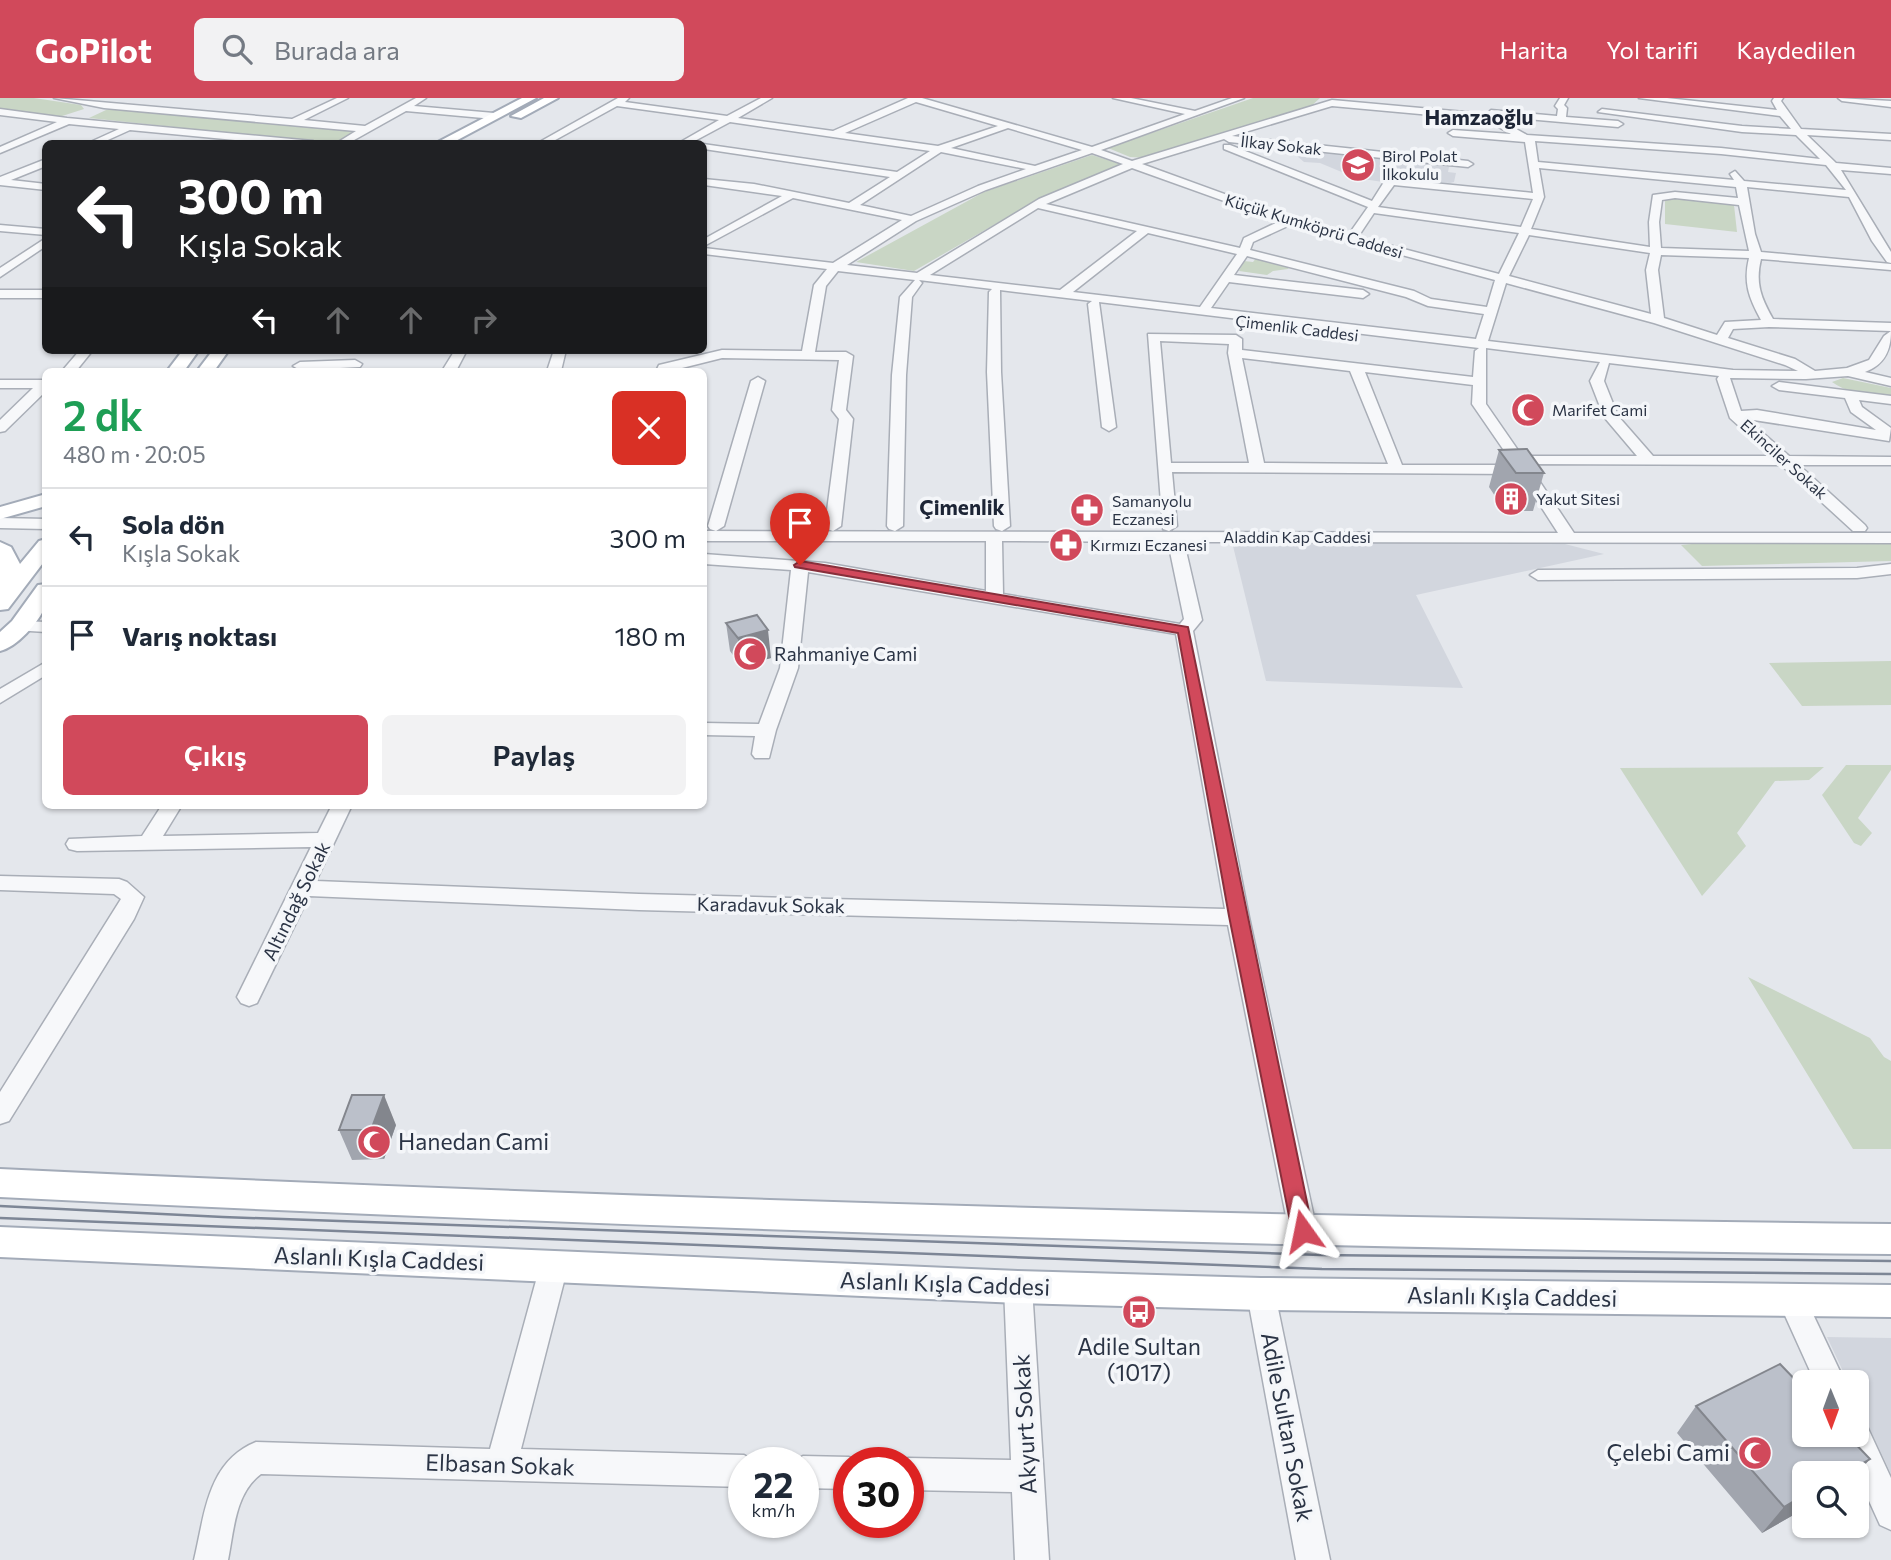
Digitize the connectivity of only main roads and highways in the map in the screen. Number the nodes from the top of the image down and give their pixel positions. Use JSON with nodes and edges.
{"nodes":[{"id":1,"x":531,"y":98,"type":"edge"},
{"id":2,"x":553,"y":98,"type":"edge"},
{"id":3,"x":448,"y":140,"type":"edge"},
{"id":4,"x":470,"y":140,"type":"edge"},
{"id":5,"x":188,"y":354,"type":"edge"},
{"id":6,"x":218,"y":354,"type":"edge"},
{"id":7,"x":177,"y":368,"type":"edge"},
{"id":8,"x":207,"y":368,"type":"edge"},
{"id":9,"x":42,"y":501,"type":"edge"},
{"id":10,"x":0,"y":513,"type":"edge"},
{"id":11,"x":0,"y":548,"type":"edge"},
{"id":12,"x":42,"y":550,"type":"edge"},
{"id":13,"x":6,"y":597,"type":"edge"},
{"id":14,"x":42,"y":599,"type":"edge"},
{"id":15,"x":35,"y":616,"type":"edge"},
{"id":16,"x":0,"y":644,"type":"edge"},
{"id":17,"x":0,"y":1183,"type":"edge"},
{"id":18,"x":1891,"y":1239,"type":"edge"},
{"id":19,"x":0,"y":1242,"type":"edge"},
{"id":20,"x":1891,"y":1301,"type":"edge"}],
"edges":[{"from":1,"to":3,"type":"main road"},
{"from":2,"to":4,"type":"main road"},
{"from":5,"to":7,"type":"main road"},
{"from":6,"to":8,"type":"main road"},
{"from":9,"to":10,"type":"main road"},
{"from":11,"to":13,"type":"main road"},
{"from":12,"to":13,"type":"main road"},
{"from":14,"to":15,"type":"main road"},
{"from":15,"to":16,"type":"main road"},
{"from":17,"to":18,"type":"main road"},
{"from":19,"to":20,"type":"main road","name":"Aslanlı Kışla Caddesi"}]}
